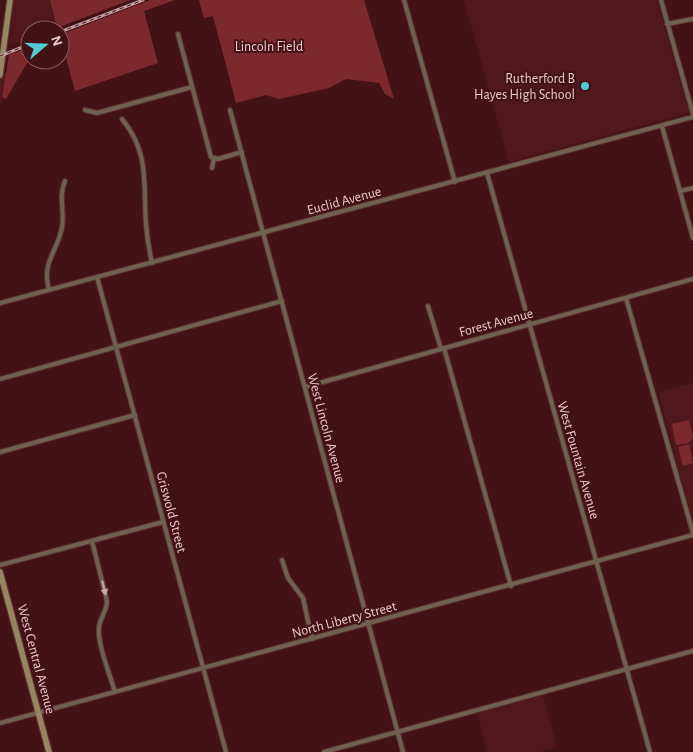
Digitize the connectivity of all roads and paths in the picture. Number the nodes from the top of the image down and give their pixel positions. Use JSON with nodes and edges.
{"nodes":[{"id":1,"x":10,"y":0,"type":"edge"},
{"id":2,"x":404,"y":0,"type":"edge"},
{"id":3,"x":660,"y":0,"type":"edge"},
{"id":4,"x":693,"y":19,"type":"edge"},
{"id":5,"x":667,"y":24,"type":"junction"},
{"id":6,"x":178,"y":34,"type":"dead end"},
{"id":7,"x":0,"y":75,"type":"edge"},
{"id":8,"x":192,"y":87,"type":"junction"},
{"id":9,"x":85,"y":110,"type":"dead end"},
{"id":10,"x":230,"y":110,"type":"dead end"},
{"id":11,"x":693,"y":116,"type":"edge"},
{"id":12,"x":122,"y":119,"type":"dead end"},
{"id":13,"x":662,"y":126,"type":"junction"},
{"id":14,"x":242,"y":152,"type":"junction"},
{"id":15,"x":214,"y":159,"type":"junction"},
{"id":16,"x":212,"y":168,"type":"dead end"},
{"id":17,"x":487,"y":173,"type":"junction"},
{"id":18,"x":65,"y":181,"type":"dead end"},
{"id":19,"x":455,"y":182,"type":"junction"},
{"id":20,"x":693,"y":188,"type":"edge"},
{"id":21,"x":680,"y":191,"type":"junction"},
{"id":22,"x":263,"y":233,"type":"junction"},
{"id":23,"x":693,"y":238,"type":"edge"},
{"id":24,"x":152,"y":263,"type":"junction"},
{"id":25,"x":97,"y":277,"type":"junction"},
{"id":26,"x":693,"y":279,"type":"edge"},
{"id":27,"x":49,"y":290,"type":"junction"},
{"id":28,"x":626,"y":298,"type":"junction"},
{"id":29,"x":282,"y":300,"type":"junction"},
{"id":30,"x":0,"y":303,"type":"edge"},
{"id":31,"x":428,"y":306,"type":"dead end"},
{"id":32,"x":529,"y":325,"type":"junction"},
{"id":33,"x":115,"y":346,"type":"junction"},
{"id":34,"x":442,"y":349,"type":"junction"},
{"id":35,"x":0,"y":379,"type":"edge"},
{"id":36,"x":305,"y":387,"type":"junction"},
{"id":37,"x":135,"y":415,"type":"junction"},
{"id":38,"x":0,"y":452,"type":"edge"},
{"id":39,"x":163,"y":522,"type":"junction"},
{"id":40,"x":693,"y":534,"type":"edge"},
{"id":41,"x":92,"y":541,"type":"junction"},
{"id":42,"x":282,"y":560,"type":"dead end"},
{"id":43,"x":596,"y":562,"type":"junction"},
{"id":44,"x":0,"y":565,"type":"edge"},
{"id":45,"x":0,"y":572,"type":"edge"},
{"id":46,"x":510,"y":586,"type":"junction"},
{"id":47,"x":368,"y":624,"type":"junction"},
{"id":48,"x":312,"y":639,"type":"junction"},
{"id":49,"x":693,"y":651,"type":"edge"},
{"id":50,"x":203,"y":668,"type":"junction"},
{"id":51,"x":626,"y":669,"type":"junction"},
{"id":52,"x":114,"y":692,"type":"junction"},
{"id":53,"x":38,"y":713,"type":"junction"},
{"id":54,"x":0,"y":723,"type":"edge"},
{"id":55,"x":397,"y":732,"type":"junction"},
{"id":56,"x":49,"y":752,"type":"edge"},
{"id":57,"x":226,"y":752,"type":"edge"},
{"id":58,"x":324,"y":752,"type":"edge"},
{"id":59,"x":402,"y":752,"type":"edge"},
{"id":60,"x":650,"y":752,"type":"edge"}],
"edges":[{"from":1,"to":7,"type":"main road"},
{"from":2,"to":19,"type":"street"},
{"from":3,"to":5,"type":"street"},
{"from":4,"to":5,"type":"street"},
{"from":5,"to":11,"type":"street"},
{"from":6,"to":8,"type":"street"},
{"from":8,"to":9,"type":"street"},
{"from":8,"to":15,"type":"street"},
{"from":10,"to":14,"type":"street","name":"West Lincoln Avenue"},
{"from":11,"to":13,"type":"street","name":"Euclid Avenue"},
{"from":12,"to":24,"type":"street"},
{"from":13,"to":17,"type":"street","name":"Euclid Avenue"},
{"from":13,"to":21,"type":"street"},
{"from":14,"to":15,"type":"street"},
{"from":14,"to":22,"type":"street","name":"West Lincoln Avenue"},
{"from":15,"to":16,"type":"street"},
{"from":17,"to":19,"type":"street","name":"Euclid Avenue"},
{"from":17,"to":32,"type":"street","name":"West Fountain Avenue"},
{"from":18,"to":27,"type":"street"},
{"from":19,"to":22,"type":"street","name":"Euclid Avenue"},
{"from":20,"to":21,"type":"street"},
{"from":21,"to":23,"type":"street"},
{"from":22,"to":24,"type":"street","name":"Euclid Avenue"},
{"from":22,"to":29,"type":"street","name":"West Lincoln Avenue"},
{"from":24,"to":25,"type":"street","name":"Euclid Avenue"},
{"from":25,"to":27,"type":"street","name":"Euclid Avenue"},
{"from":25,"to":33,"type":"street","name":"Griswold Street"},
{"from":26,"to":28,"type":"street","name":"Forest Avenue"},
{"from":27,"to":30,"type":"street","name":"Euclid Avenue"},
{"from":28,"to":32,"type":"street","name":"Forest Avenue"},
{"from":28,"to":40,"type":"street"},
{"from":29,"to":33,"type":"street"},
{"from":29,"to":36,"type":"street","name":"West Lincoln Avenue"},
{"from":31,"to":34,"type":"street"},
{"from":32,"to":34,"type":"street","name":"Forest Avenue"},
{"from":32,"to":43,"type":"street","name":"West Fountain Avenue"},
{"from":33,"to":35,"type":"street"},
{"from":33,"to":37,"type":"street","name":"Griswold Street"},
{"from":34,"to":36,"type":"street","name":"Forest Avenue"},
{"from":34,"to":46,"type":"street"},
{"from":36,"to":47,"type":"street","name":"West Lincoln Avenue"},
{"from":37,"to":38,"type":"street"},
{"from":37,"to":39,"type":"street","name":"Griswold Street"},
{"from":39,"to":41,"type":"street"},
{"from":39,"to":50,"type":"street","name":"Griswold Street"},
{"from":40,"to":43,"type":"street","name":"North Liberty Street"},
{"from":41,"to":44,"type":"street"},
{"from":41,"to":52,"type":"street","one_way":true},
{"from":42,"to":48,"type":"street"},
{"from":43,"to":46,"type":"street","name":"North Liberty Street"},
{"from":43,"to":51,"type":"street","name":"West Fountain Avenue"},
{"from":45,"to":53,"type":"main road","name":"West Central Avenue"},
{"from":46,"to":47,"type":"street","name":"North Liberty Street"},
{"from":47,"to":48,"type":"street","name":"North Liberty Street"},
{"from":47,"to":55,"type":"street","name":"West Lincoln Avenue"},
{"from":48,"to":50,"type":"street","name":"North Liberty Street"},
{"from":49,"to":51,"type":"street"},
{"from":50,"to":52,"type":"street","name":"North Liberty Street"},
{"from":50,"to":57,"type":"street","name":"Griswold Street"},
{"from":51,"to":55,"type":"street"},
{"from":51,"to":60,"type":"street","name":"West Fountain Avenue"},
{"from":52,"to":53,"type":"street","name":"North Liberty Street"},
{"from":53,"to":54,"type":"street","name":"North Liberty Street"},
{"from":53,"to":56,"type":"main road","name":"West Central Avenue"},
{"from":55,"to":58,"type":"street"},
{"from":55,"to":59,"type":"street","name":"West Lincoln Avenue"}]}
